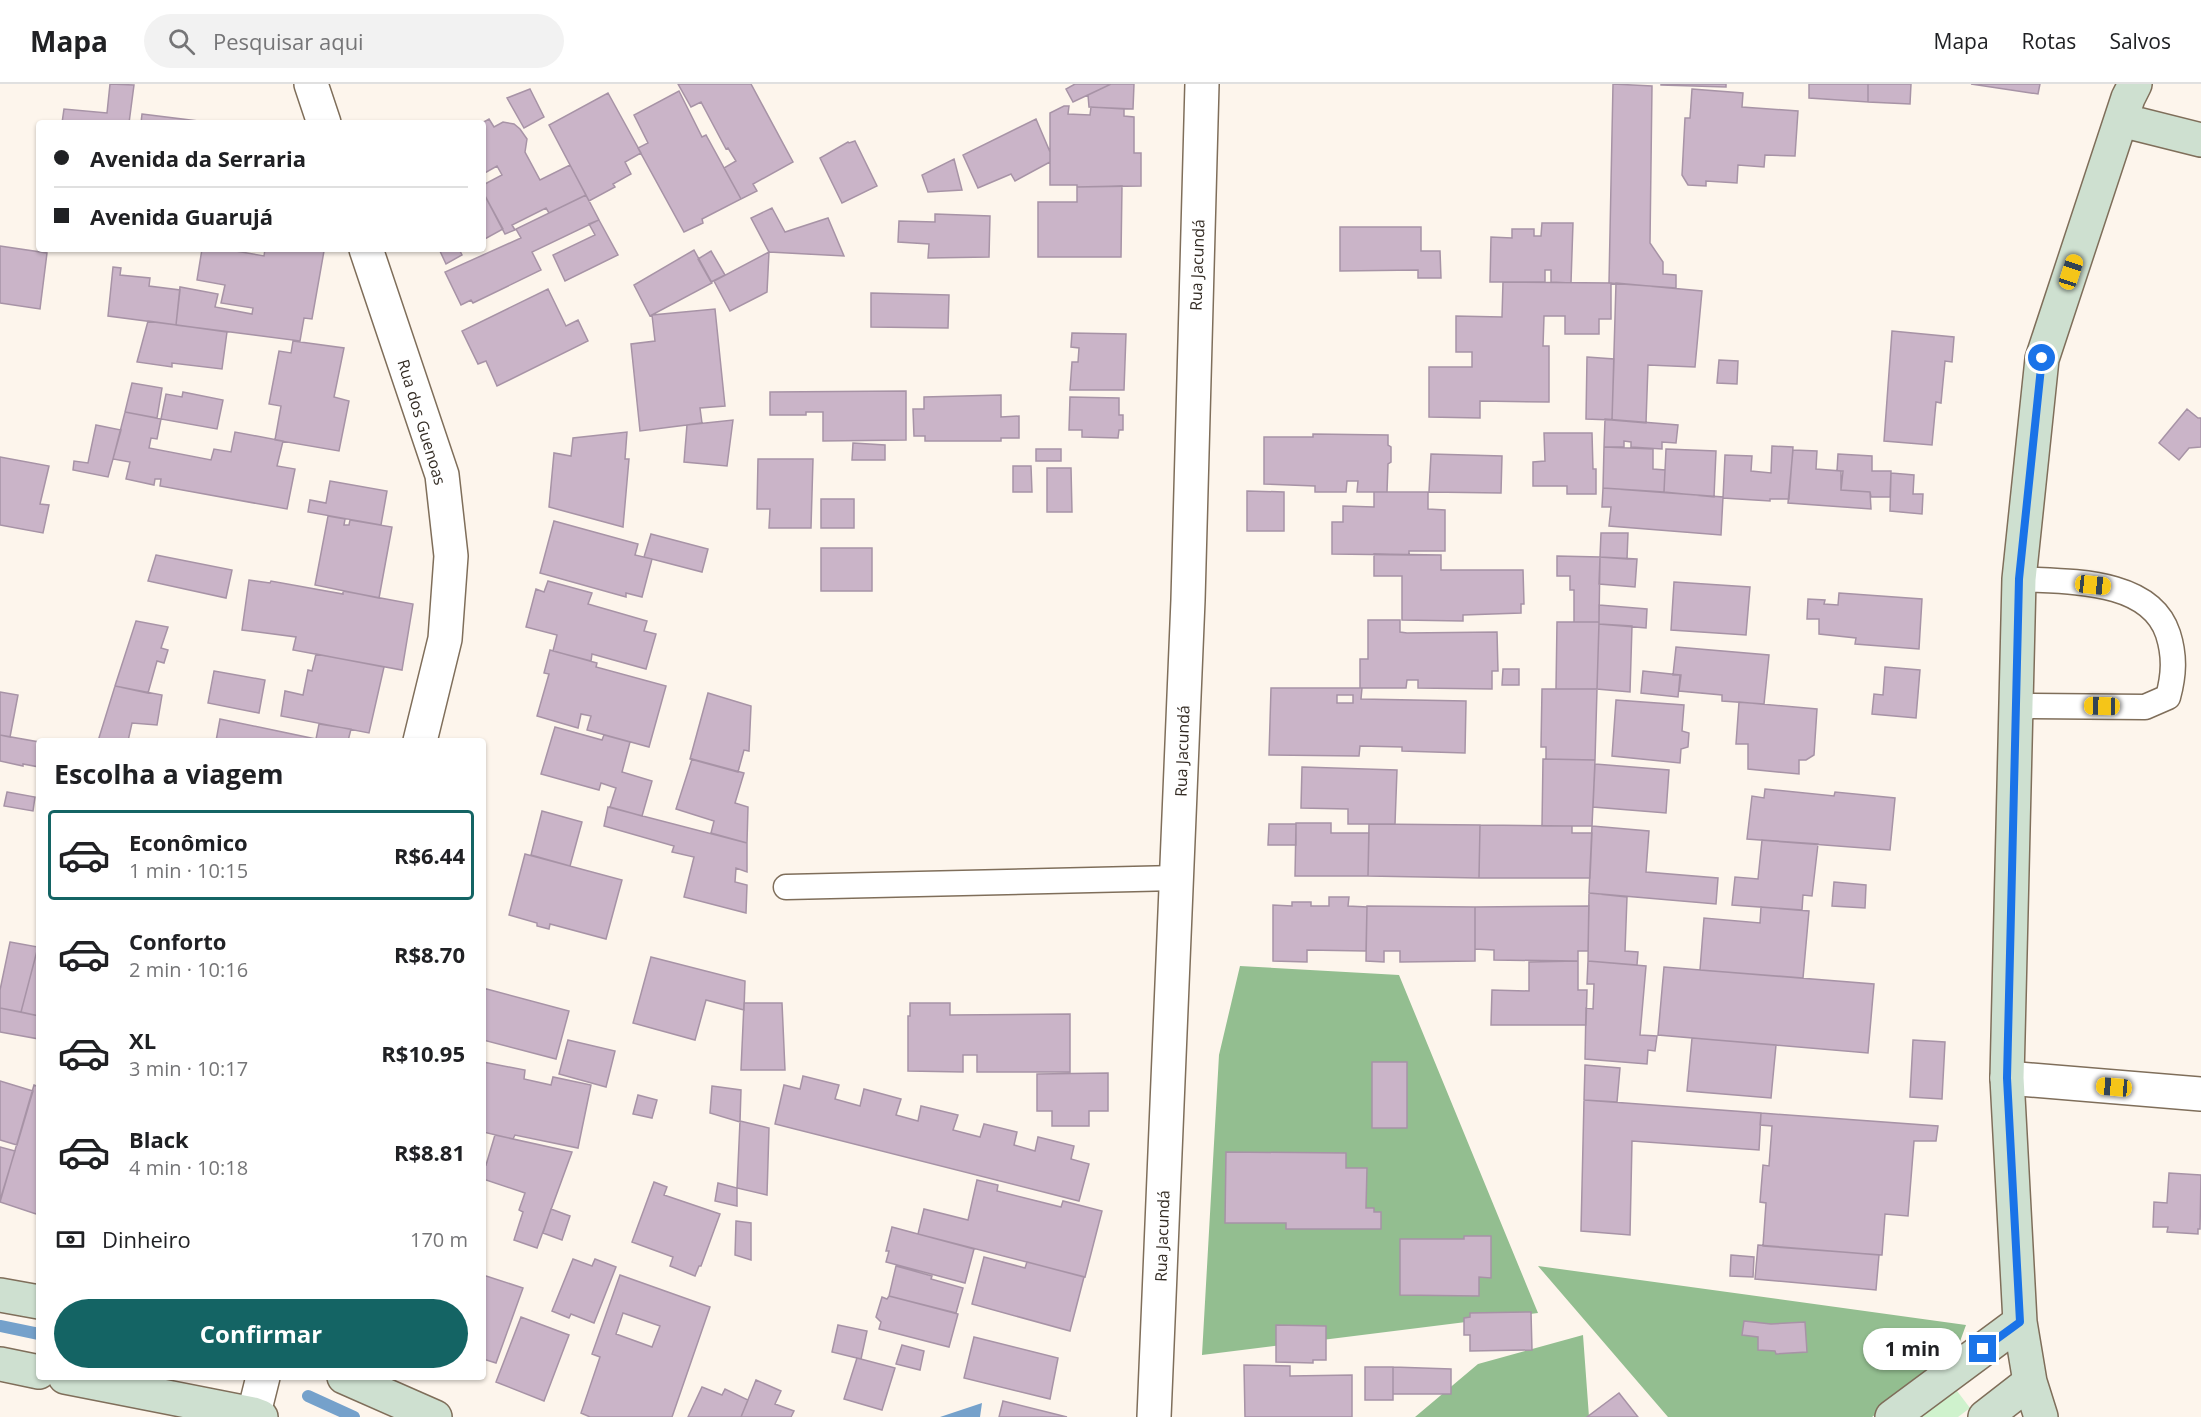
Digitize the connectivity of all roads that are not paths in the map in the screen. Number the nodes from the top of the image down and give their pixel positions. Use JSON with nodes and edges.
{"nodes":[{"id":1,"x":311,"y":84,"type":"edge"},
{"id":2,"x":1202,"y":84,"type":"edge"},
{"id":3,"x":2135,"y":84,"type":"edge"},
{"id":4,"x":323,"y":120,"type":"edge"},
{"id":5,"x":2121,"y":120,"type":"junction"},
{"id":6,"x":2201,"y":140,"type":"edge"},
{"id":7,"x":367,"y":252,"type":"edge"},
{"id":8,"x":2019,"y":579,"type":"junction"},
{"id":9,"x":2016,"y":706,"type":"junction"},
{"id":10,"x":421,"y":738,"type":"edge"},
{"id":11,"x":1177,"y":878,"type":"junction"},
{"id":12,"x":786,"y":886,"type":"dead end"},
{"id":13,"x":2007,"y":1078,"type":"junction"},
{"id":14,"x":2201,"y":1094,"type":"edge"},
{"id":15,"x":0,"y":1294,"type":"edge"},
{"id":16,"x":36,"y":1301,"type":"edge"},
{"id":17,"x":2020,"y":1322,"type":"junction"},
{"id":18,"x":0,"y":1364,"type":"edge"},
{"id":19,"x":36,"y":1371,"type":"edge"},
{"id":20,"x":80,"y":1380,"type":"edge"},
{"id":21,"x":262,"y":1380,"type":"edge"},
{"id":22,"x":351,"y":1380,"type":"edge"},
{"id":23,"x":2030,"y":1383,"type":"junction"},
{"id":24,"x":256,"y":1416,"type":"edge"},
{"id":25,"x":435,"y":1417,"type":"edge"},
{"id":26,"x":1154,"y":1417,"type":"edge"},
{"id":27,"x":1892,"y":1417,"type":"edge"},
{"id":28,"x":1985,"y":1417,"type":"edge"},
{"id":29,"x":2042,"y":1417,"type":"edge"}],
"edges":[{"from":1,"to":4,"type":"street"},
{"from":2,"to":11,"type":"street","name":"Rua Jacundá"},
{"from":3,"to":5,"type":"main road"},
{"from":5,"to":6,"type":"main road"},
{"from":5,"to":8,"type":"main road"},
{"from":7,"to":10,"type":"street","name":"Rua dos Guenoas"},
{"from":8,"to":9,"type":"main road"},
{"from":8,"to":9,"type":"lane"},
{"from":9,"to":13,"type":"main road"},
{"from":11,"to":12,"type":"lane"},
{"from":11,"to":26,"type":"street","name":"Rua Jacundá"},
{"from":13,"to":14,"type":"street"},
{"from":13,"to":17,"type":"main road"},
{"from":15,"to":16,"type":"main road"},
{"from":17,"to":23,"type":"main road"},
{"from":17,"to":27,"type":"main road"},
{"from":18,"to":19,"type":"main road"},
{"from":20,"to":24,"type":"main road"},
{"from":21,"to":24,"type":"street"},
{"from":22,"to":25,"type":"main road"},
{"from":23,"to":28,"type":"main road"},
{"from":23,"to":29,"type":"main road"}]}
